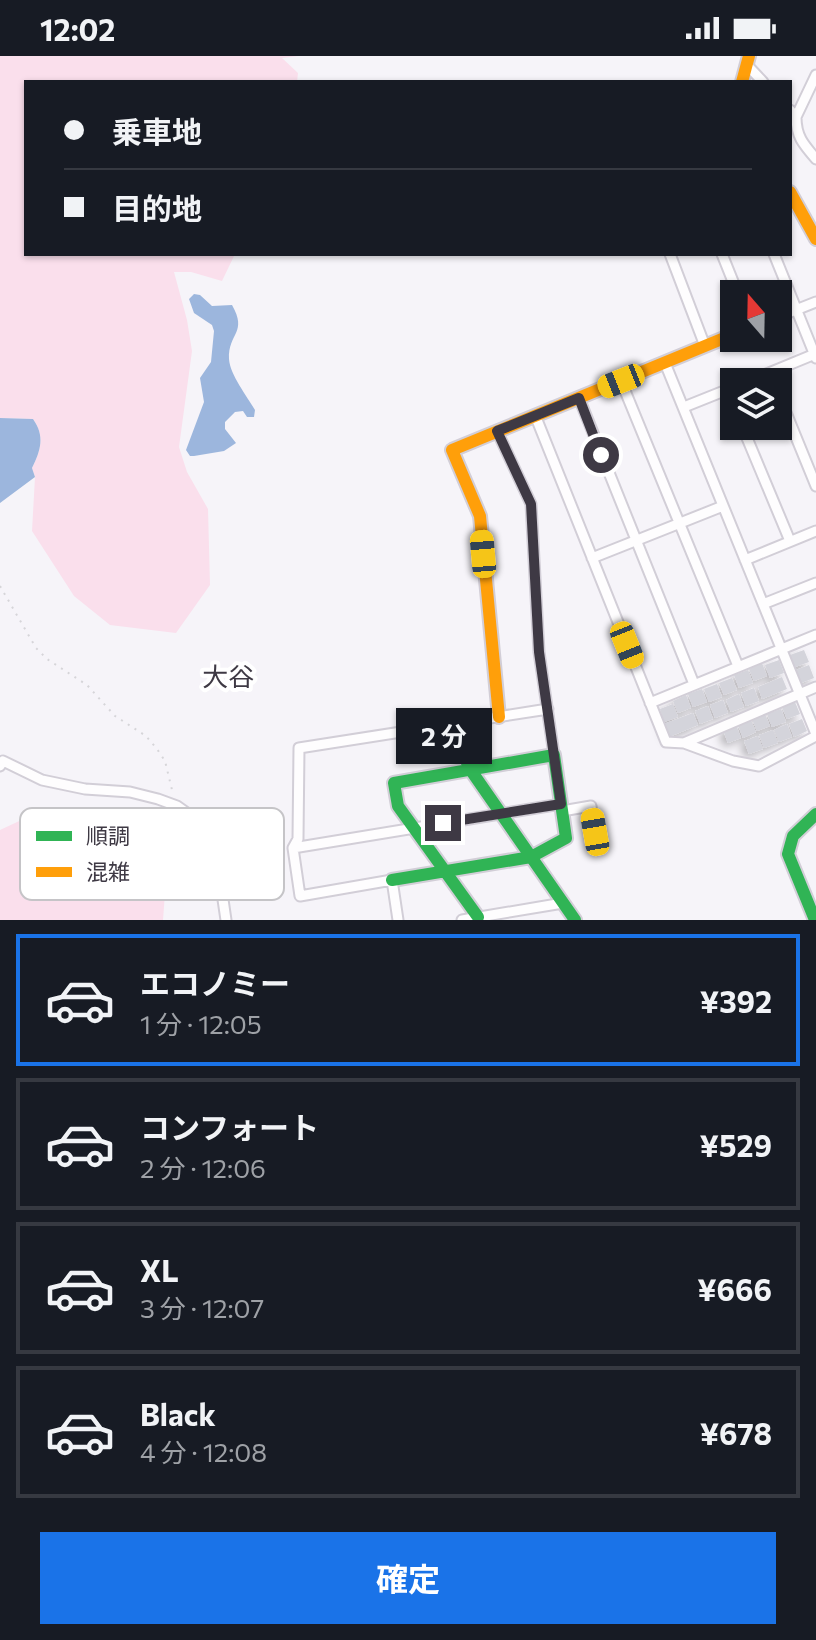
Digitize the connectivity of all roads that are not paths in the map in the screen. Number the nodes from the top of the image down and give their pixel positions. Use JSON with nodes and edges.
{"nodes":[{"id":1,"x":749,"y":61,"type":"edge"},
{"id":2,"x":816,"y":75,"type":"edge"},
{"id":3,"x":743,"y":80,"type":"edge"},
{"id":4,"x":762,"y":80,"type":"edge"},
{"id":5,"x":793,"y":113,"type":"edge"},
{"id":6,"x":816,"y":159,"type":"edge"},
{"id":7,"x":792,"y":196,"type":"edge"},
{"id":8,"x":816,"y":239,"type":"edge"},
{"id":9,"x":671,"y":256,"type":"edge"},
{"id":10,"x":723,"y":256,"type":"edge"},
{"id":11,"x":775,"y":256,"type":"edge"},
{"id":12,"x":732,"y":280,"type":"edge"},
{"id":13,"x":816,"y":302,"type":"edge"},
{"id":14,"x":798,"y":309,"type":"junction"},
{"id":15,"x":792,"y":311,"type":"edge"},
{"id":16,"x":720,"y":340,"type":"edge"},
{"id":17,"x":705,"y":346,"type":"junction"},
{"id":18,"x":815,"y":356,"type":"edge"},
{"id":19,"x":665,"y":363,"type":"junction"},
{"id":20,"x":790,"y":368,"type":"edge"},
{"id":21,"x":621,"y":381,"type":"junction"},
{"id":22,"x":720,"y":393,"type":"edge"},
{"id":23,"x":579,"y":398,"type":"junction"},
{"id":24,"x":684,"y":407,"type":"junction"},
{"id":25,"x":535,"y":415,"type":"junction"},
{"id":26,"x":792,"y":427,"type":"edge"},
{"id":27,"x":497,"y":431,"type":"junction"},
{"id":28,"x":748,"y":440,"type":"edge"},
{"id":29,"x":816,"y":486,"type":"edge"},
{"id":30,"x":723,"y":506,"type":"junction"},
{"id":31,"x":679,"y":524,"type":"junction"},
{"id":32,"x":816,"y":531,"type":"edge"},
{"id":33,"x":634,"y":540,"type":"junction"},
{"id":34,"x":790,"y":541,"type":"junction"},
{"id":35,"x":592,"y":558,"type":"junction"},
{"id":36,"x":745,"y":560,"type":"junction"},
{"id":37,"x":816,"y":583,"type":"edge"},
{"id":38,"x":763,"y":604,"type":"junction"},
{"id":39,"x":816,"y":635,"type":"edge"},
{"id":40,"x":781,"y":649,"type":"junction"},
{"id":41,"x":738,"y":666,"type":"junction"},
{"id":42,"x":694,"y":684,"type":"junction"},
{"id":43,"x":816,"y":687,"type":"edge"},
{"id":44,"x":799,"y":694,"type":"junction"},
{"id":45,"x":650,"y":703,"type":"junction"},
{"id":46,"x":548,"y":709,"type":"junction"},
{"id":47,"x":499,"y":717,"type":"junction"},
{"id":48,"x":449,"y":725,"type":"junction"},
{"id":49,"x":816,"y":735,"type":"edge"},
{"id":50,"x":684,"y":743,"type":"junction"},
{"id":51,"x":554,"y":755,"type":"junction"},
{"id":52,"x":0,"y":766,"type":"edge"},
{"id":53,"x":470,"y":769,"type":"junction"},
{"id":54,"x":561,"y":807,"type":"junction"},
{"id":55,"x":180,"y":808,"type":"edge"},
{"id":56,"x":501,"y":814,"type":"junction"},
{"id":57,"x":816,"y":814,"type":"edge"},
{"id":58,"x":414,"y":828,"type":"junction"},
{"id":59,"x":595,"y":832,"type":"dead end"},
{"id":60,"x":293,"y":848,"type":"junction"},
{"id":61,"x":531,"y":857,"type":"junction"},
{"id":62,"x":445,"y":871,"type":"junction"},
{"id":63,"x":392,"y":880,"type":"junction"},
{"id":64,"x":223,"y":900,"type":"edge"},
{"id":65,"x":563,"y":903,"type":"junction"},
{"id":66,"x":478,"y":917,"type":"junction"},
{"id":67,"x":226,"y":920,"type":"edge"},
{"id":68,"x":398,"y":920,"type":"edge"},
{"id":69,"x":462,"y":920,"type":"edge"},
{"id":70,"x":575,"y":920,"type":"edge"},
{"id":71,"x":814,"y":920,"type":"edge"}],
"edges":[{"from":1,"to":3,"type":"street"},
{"from":1,"to":4,"type":"street"},
{"from":2,"to":5,"type":"street"},
{"from":5,"to":6,"type":"street"},
{"from":7,"to":8,"type":"street"},
{"from":9,"to":17,"type":"street"},
{"from":10,"to":12,"type":"street"},
{"from":11,"to":14,"type":"street"},
{"from":13,"to":14,"type":"street"},
{"from":14,"to":15,"type":"street"},
{"from":14,"to":18,"type":"street"},
{"from":16,"to":17,"type":"street"},
{"from":17,"to":19,"type":"street"},
{"from":18,"to":20,"type":"street"},
{"from":19,"to":21,"type":"street"},
{"from":19,"to":24,"type":"street"},
{"from":21,"to":23,"type":"street"},
{"from":21,"to":31,"type":"street"},
{"from":22,"to":24,"type":"street"},
{"from":23,"to":25,"type":"street"},
{"from":23,"to":33,"type":"street"},
{"from":24,"to":30,"type":"street"},
{"from":25,"to":27,"type":"street"},
{"from":25,"to":35,"type":"street"},
{"from":26,"to":29,"type":"street"},
{"from":27,"to":46,"type":"street"},
{"from":27,"to":47,"type":"street"},
{"from":28,"to":34,"type":"street"},
{"from":30,"to":31,"type":"street"},
{"from":30,"to":36,"type":"street"},
{"from":31,"to":33,"type":"street"},
{"from":31,"to":41,"type":"street"},
{"from":32,"to":34,"type":"street"},
{"from":33,"to":35,"type":"street"},
{"from":33,"to":42,"type":"street"},
{"from":34,"to":36,"type":"street"},
{"from":35,"to":45,"type":"street"},
{"from":36,"to":38,"type":"street"},
{"from":37,"to":38,"type":"street"},
{"from":38,"to":40,"type":"street"},
{"from":39,"to":40,"type":"street"},
{"from":40,"to":41,"type":"street"},
{"from":40,"to":44,"type":"street"},
{"from":41,"to":42,"type":"street"},
{"from":42,"to":45,"type":"street"},
{"from":43,"to":44,"type":"street"},
{"from":44,"to":49,"type":"street"},
{"from":44,"to":50,"type":"street"},
{"from":45,"to":50,"type":"street"},
{"from":46,"to":47,"type":"street"},
{"from":46,"to":51,"type":"street"},
{"from":47,"to":48,"type":"street"},
{"from":48,"to":53,"type":"street"},
{"from":48,"to":60,"type":"street"},
{"from":49,"to":50,"type":"street"},
{"from":51,"to":53,"type":"street"},
{"from":51,"to":54,"type":"street"},
{"from":52,"to":55,"type":"street"},
{"from":53,"to":56,"type":"street"},
{"from":53,"to":58,"type":"street"},
{"from":54,"to":56,"type":"street"},
{"from":54,"to":59,"type":"street"},
{"from":54,"to":61,"type":"street"},
{"from":56,"to":58,"type":"street"},
{"from":56,"to":61,"type":"street"},
{"from":57,"to":71,"type":"street"},
{"from":58,"to":60,"type":"street"},
{"from":58,"to":62,"type":"street"},
{"from":60,"to":63,"type":"street"},
{"from":61,"to":62,"type":"street"},
{"from":61,"to":65,"type":"street"},
{"from":62,"to":63,"type":"street"},
{"from":62,"to":66,"type":"street"},
{"from":63,"to":68,"type":"street"},
{"from":64,"to":67,"type":"street"},
{"from":65,"to":66,"type":"street"},
{"from":65,"to":70,"type":"street"},
{"from":66,"to":69,"type":"street"}]}
